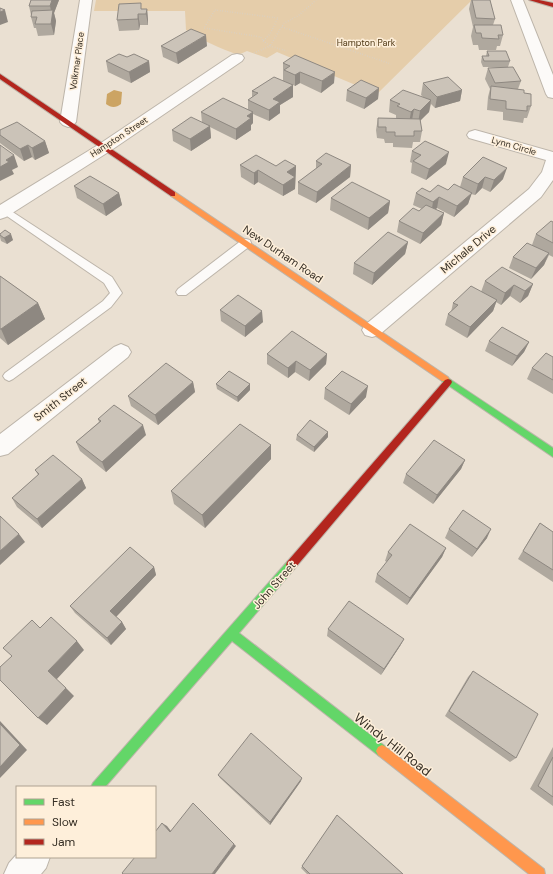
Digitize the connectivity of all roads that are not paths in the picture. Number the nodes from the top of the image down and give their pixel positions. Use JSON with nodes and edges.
{"nodes":[{"id":1,"x":86,"y":0,"type":"edge"},
{"id":2,"x":517,"y":0,"type":"edge"},
{"id":3,"x":532,"y":0,"type":"edge"},
{"id":4,"x":553,"y":5,"type":"edge"},
{"id":5,"x":237,"y":58,"type":"dead end"},
{"id":6,"x":0,"y":76,"type":"edge"},
{"id":7,"x":553,"y":94,"type":"edge"},
{"id":8,"x":68,"y":122,"type":"junction"},
{"id":9,"x":475,"y":135,"type":"dead end"},
{"id":10,"x":104,"y":148,"type":"junction"},
{"id":11,"x":553,"y":157,"type":"edge"},
{"id":12,"x":553,"y":161,"type":"edge"},
{"id":13,"x":2,"y":211,"type":"edge"},
{"id":14,"x":246,"y":243,"type":"junction"},
{"id":15,"x":182,"y":292,"type":"dead end"},
{"id":16,"x":372,"y":330,"type":"junction"},
{"id":17,"x":121,"y":352,"type":"dead end"},
{"id":18,"x":9,"y":376,"type":"dead end"},
{"id":19,"x":448,"y":382,"type":"junction"},
{"id":20,"x":0,"y":447,"type":"edge"},
{"id":21,"x":553,"y":453,"type":"edge"},
{"id":22,"x":232,"y":634,"type":"junction"},
{"id":23,"x":98,"y":786,"type":"edge"},
{"id":24,"x":34,"y":858,"type":"edge"},
{"id":25,"x":20,"y":874,"type":"edge"},
{"id":26,"x":539,"y":874,"type":"edge"}],
"edges":[{"from":1,"to":8,"type":"street","name":"Volkmar Place"},
{"from":2,"to":7,"type":"street"},
{"from":3,"to":4,"type":"main road"},
{"from":5,"to":10,"type":"street","name":"Hampton Street"},
{"from":6,"to":8,"type":"main road","name":"New Durham Road"},
{"from":8,"to":10,"type":"main road","name":"New Durham Road"},
{"from":9,"to":11,"type":"street","name":"Lynn Circle"},
{"from":10,"to":13,"type":"street","name":"Hampton Street"},
{"from":10,"to":14,"type":"main road","name":"New Durham Road"},
{"from":12,"to":16,"type":"street","name":"Michale Drive"},
{"from":13,"to":18,"type":"lane"},
{"from":14,"to":15,"type":"lane"},
{"from":14,"to":16,"type":"main road","name":"New Durham Road"},
{"from":16,"to":19,"type":"main road","name":"New Durham Road"},
{"from":17,"to":20,"type":"street","name":"Smith Street"},
{"from":19,"to":21,"type":"main road","name":"New Durham Road"},
{"from":19,"to":22,"type":"main road","name":"John Street"},
{"from":22,"to":23,"type":"main road","name":"John Street"},
{"from":22,"to":26,"type":"main road","name":"Windy Hill Road"},
{"from":24,"to":25,"type":"street"}]}
